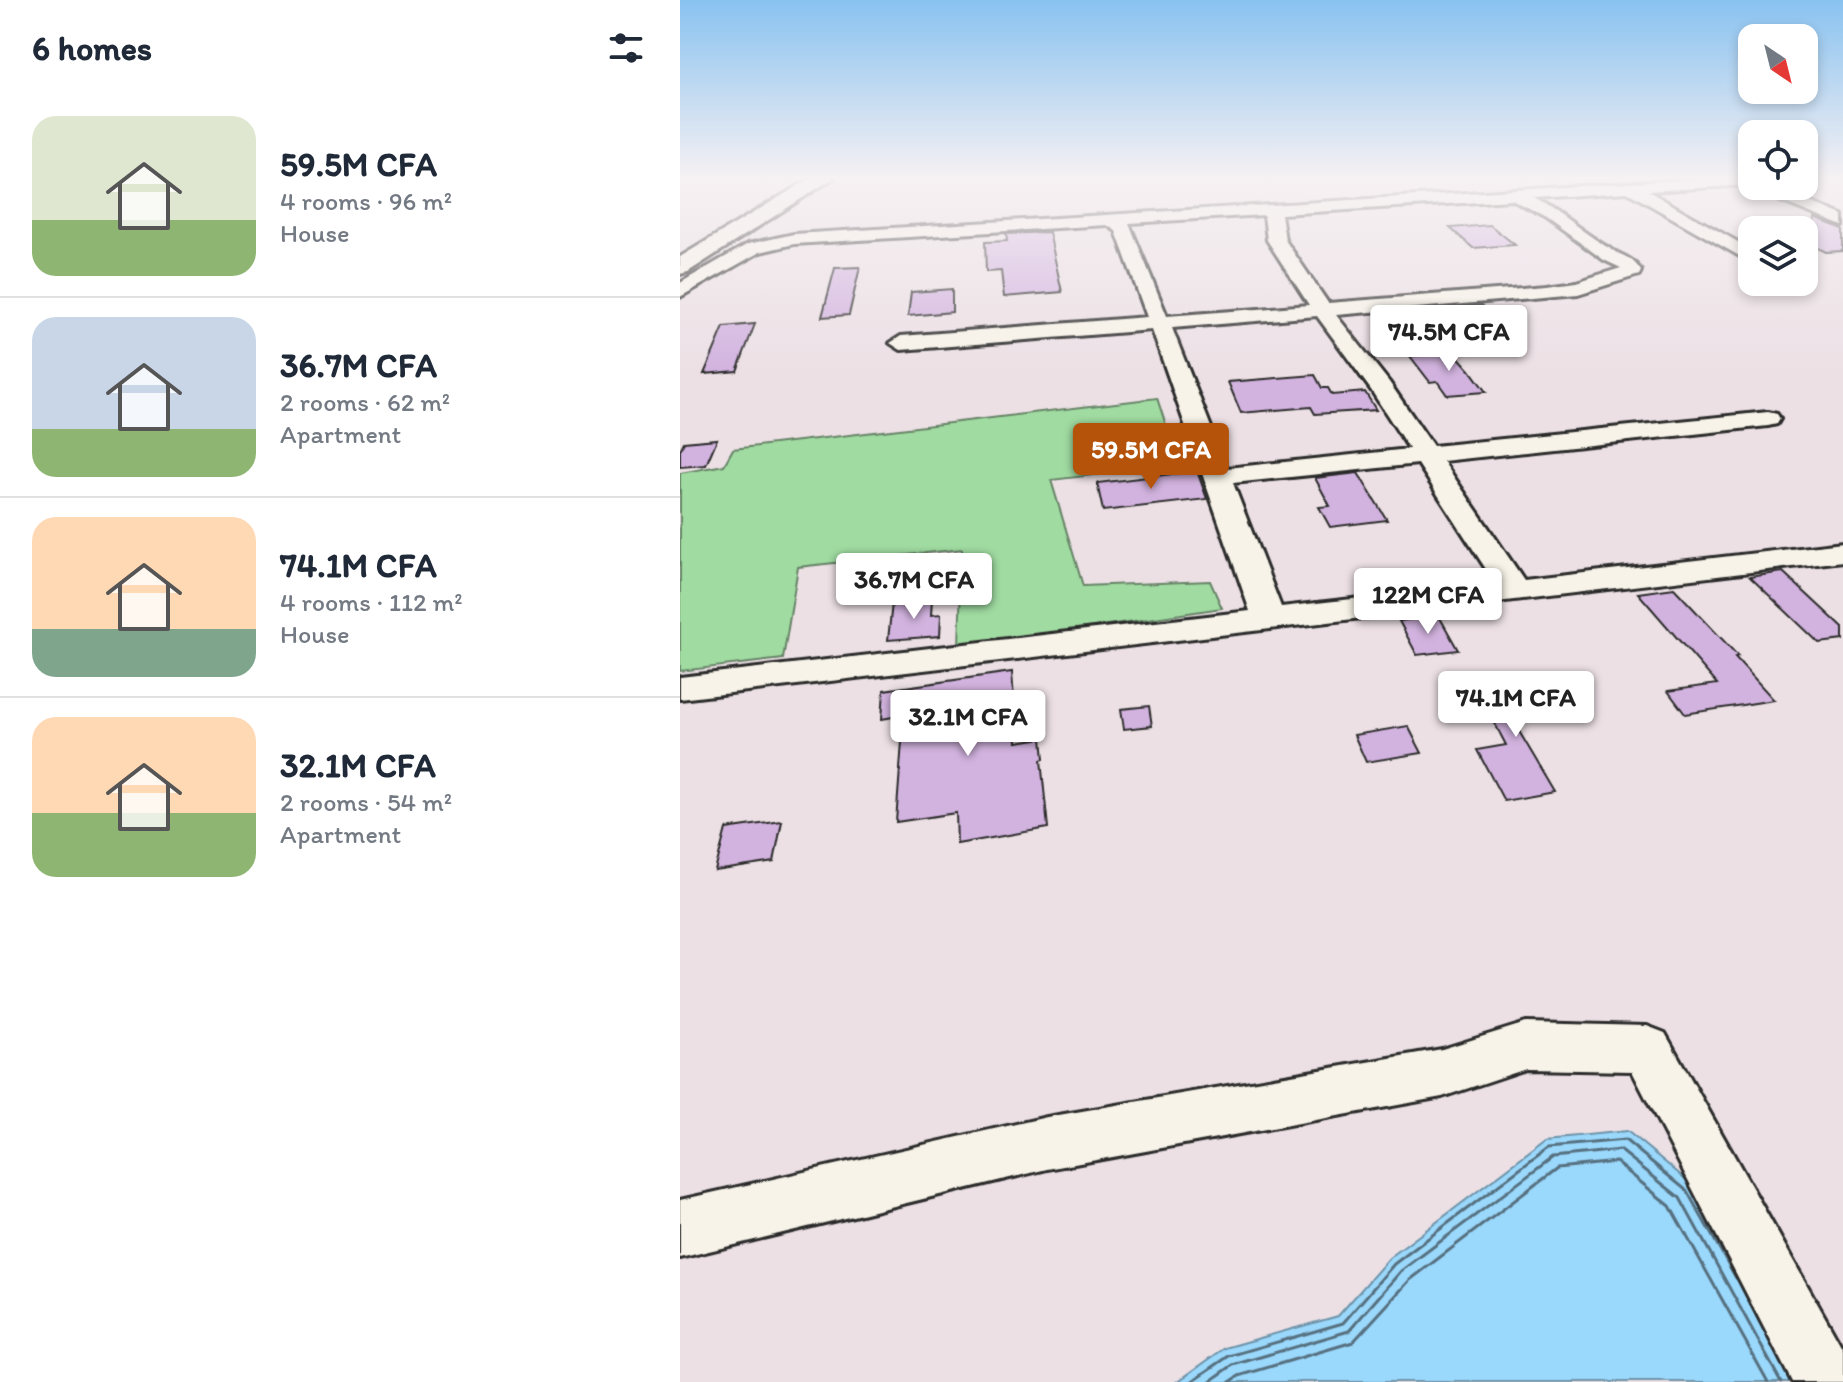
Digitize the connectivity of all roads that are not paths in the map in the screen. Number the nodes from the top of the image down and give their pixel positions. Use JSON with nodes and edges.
{"nodes":[{"id":1,"x":721,"y":241,"type":"edge"},
{"id":2,"x":783,"y":241,"type":"edge"},
{"id":3,"x":1129,"y":241,"type":"edge"},
{"id":4,"x":1277,"y":241,"type":"edge"},
{"id":5,"x":1588,"y":241,"type":"edge"},
{"id":6,"x":680,"y":267,"type":"edge"},
{"id":7,"x":680,"y":291,"type":"edge"},
{"id":8,"x":1324,"y":312,"type":"junction"},
{"id":9,"x":1161,"y":324,"type":"junction"},
{"id":10,"x":901,"y":343,"type":"dead end"},
{"id":11,"x":1768,"y":419,"type":"dead end"},
{"id":12,"x":1426,"y":457,"type":"junction"},
{"id":13,"x":1217,"y":477,"type":"junction"},
{"id":14,"x":1843,"y":552,"type":"edge"},
{"id":15,"x":1515,"y":590,"type":"junction"},
{"id":16,"x":1269,"y":618,"type":"junction"},
{"id":17,"x":686,"y":696,"type":"edge"},
{"id":18,"x":680,"y":1229,"type":"edge"},
{"id":19,"x":1826,"y":1382,"type":"edge"}],
"edges":[{"from":1,"to":6,"type":"main road"},
{"from":2,"to":7,"type":"street"},
{"from":3,"to":9,"type":"street"},
{"from":4,"to":8,"type":"street"},
{"from":5,"to":8,"type":"street"},
{"from":8,"to":9,"type":"street"},
{"from":8,"to":12,"type":"street"},
{"from":9,"to":10,"type":"street"},
{"from":9,"to":13,"type":"street"},
{"from":11,"to":12,"type":"street"},
{"from":12,"to":13,"type":"street"},
{"from":12,"to":15,"type":"street"},
{"from":13,"to":16,"type":"street"},
{"from":14,"to":15,"type":"street"},
{"from":15,"to":16,"type":"street"},
{"from":16,"to":17,"type":"street"},
{"from":18,"to":19,"type":"street"}]}
